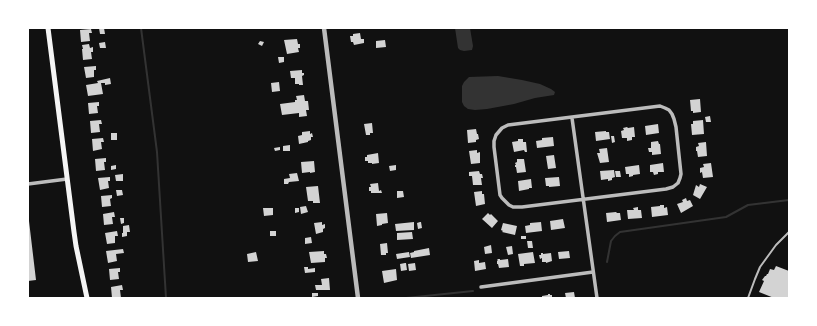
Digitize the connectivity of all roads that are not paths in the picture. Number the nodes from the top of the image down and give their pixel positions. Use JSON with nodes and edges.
{"nodes":[{"id":1,"x":48,"y":28,"type":"edge"},
{"id":2,"x":324,"y":28,"type":"edge"},
{"id":3,"x":572,"y":118,"type":"junction"},
{"id":4,"x":68,"y":179,"type":"junction"},
{"id":5,"x":28,"y":184,"type":"edge"},
{"id":6,"x":584,"y":200,"type":"junction"},
{"id":7,"x":789,"y":232,"type":"edge"},
{"id":8,"x":594,"y":272,"type":"junction"},
{"id":9,"x":481,"y":287,"type":"dead end"},
{"id":10,"x":87,"y":298,"type":"edge"},
{"id":11,"x":358,"y":298,"type":"edge"},
{"id":12,"x":597,"y":298,"type":"edge"},
{"id":13,"x":748,"y":298,"type":"edge"}],
"edges":[{"from":1,"to":4,"type":"main road"},
{"from":2,"to":11,"type":"street"},
{"from":3,"to":6,"type":"street"},
{"from":3,"to":6,"type":"street"},
{"from":3,"to":6,"type":"street"},
{"from":4,"to":5,"type":"street"},
{"from":4,"to":10,"type":"main road"},
{"from":6,"to":8,"type":"street"},
{"from":7,"to":13,"type":"lane"},
{"from":8,"to":9,"type":"street"},
{"from":8,"to":12,"type":"street"}]}
